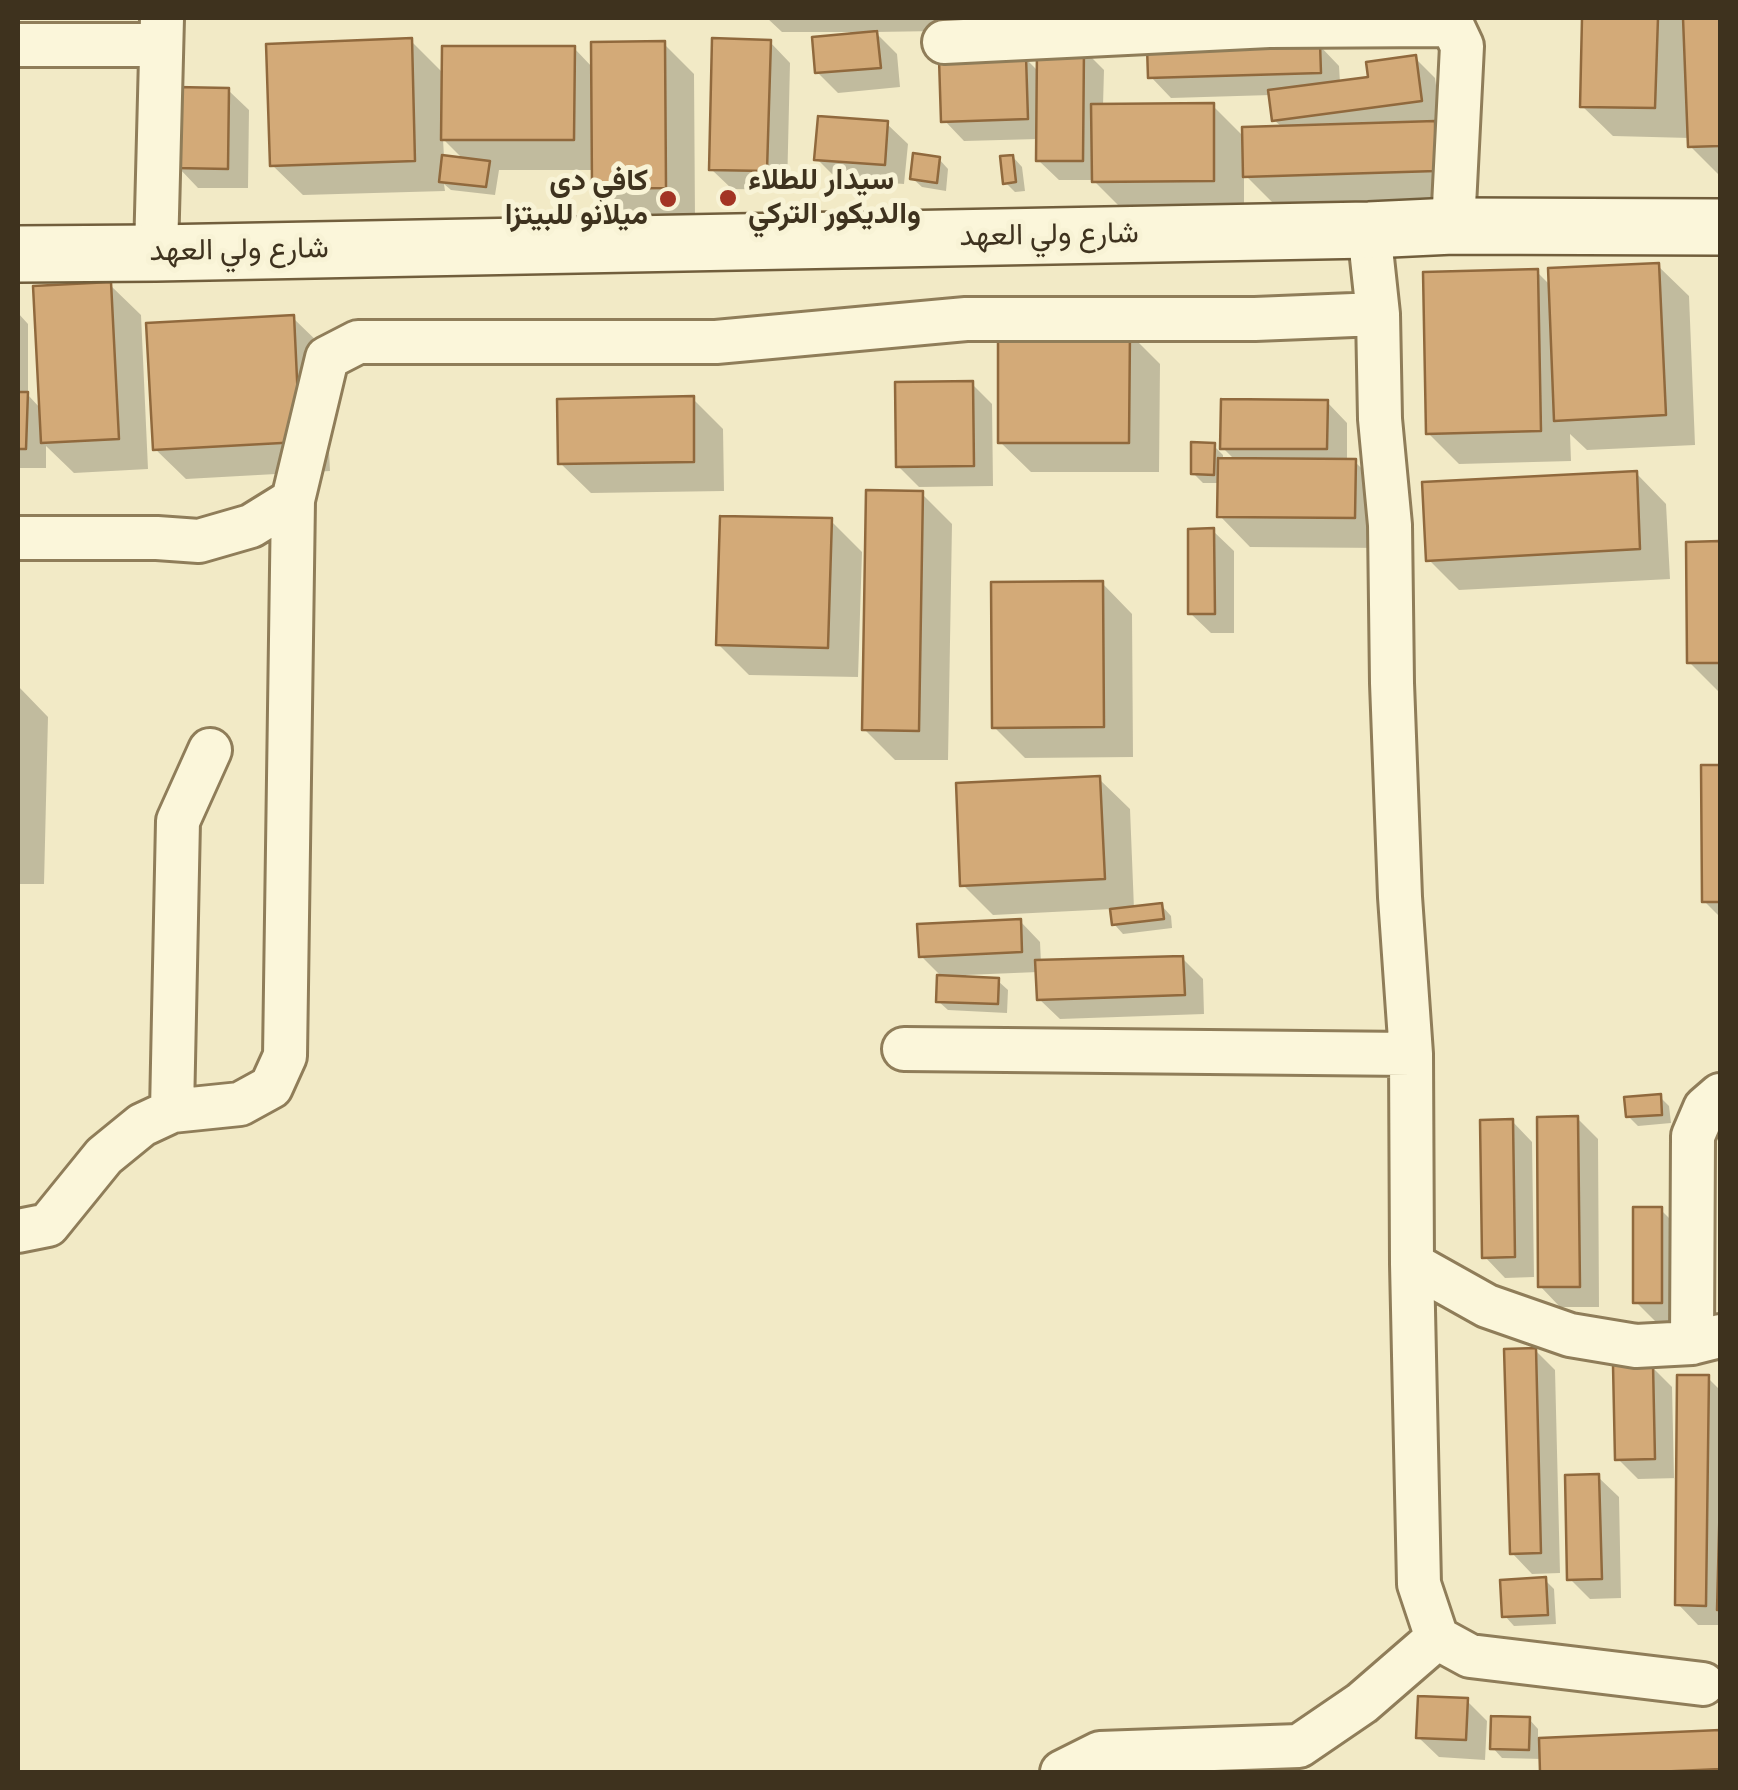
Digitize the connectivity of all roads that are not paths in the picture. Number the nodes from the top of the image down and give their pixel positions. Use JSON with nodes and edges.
{"nodes":[{"id":1,"x":1269,"y":22,"type":"edge"},
{"id":2,"x":161,"y":31,"type":"edge"},
{"id":3,"x":944,"y":42,"type":"dead end"},
{"id":4,"x":18,"y":45,"type":"edge"},
{"id":5,"x":1454,"y":226,"type":"junction"},
{"id":6,"x":1720,"y":227,"type":"edge"},
{"id":7,"x":1369,"y":230,"type":"junction"},
{"id":8,"x":156,"y":253,"type":"junction"},
{"id":9,"x":18,"y":254,"type":"edge"},
{"id":10,"x":1378,"y":314,"type":"junction"},
{"id":11,"x":293,"y":500,"type":"junction"},
{"id":12,"x":18,"y":538,"type":"edge"},
{"id":13,"x":210,"y":750,"type":"dead end"},
{"id":14,"x":904,"y":1049,"type":"dead end"},
{"id":15,"x":1412,"y":1054,"type":"junction"},
{"id":16,"x":1720,"y":1094,"type":"edge"},
{"id":17,"x":172,"y":1111,"type":"junction"},
{"id":18,"x":18,"y":1231,"type":"edge"},
{"id":19,"x":1412,"y":1264,"type":"junction"},
{"id":20,"x":1706,"y":1340,"type":"edge"},
{"id":21,"x":1437,"y":1638,"type":"junction"},
{"id":22,"x":1703,"y":1684,"type":"dead end"},
{"id":23,"x":1062,"y":1772,"type":"edge"}],
"edges":[{"from":1,"to":3,"type":"street"},
{"from":1,"to":5,"type":"street"},
{"from":2,"to":4,"type":"street"},
{"from":2,"to":8,"type":"street"},
{"from":5,"to":6,"type":"main road","name":"شارع ولي العهد"},
{"from":5,"to":7,"type":"main road","name":"شارع ولي العهد"},
{"from":7,"to":8,"type":"main road","name":"شارع ولي العهد"},
{"from":7,"to":10,"type":"street"},
{"from":8,"to":9,"type":"main road","name":"شارع ولي العهد"},
{"from":10,"to":11,"type":"street"},
{"from":10,"to":15,"type":"street"},
{"from":11,"to":12,"type":"street"},
{"from":11,"to":17,"type":"street"},
{"from":13,"to":17,"type":"street"},
{"from":14,"to":15,"type":"street"},
{"from":15,"to":19,"type":"street"},
{"from":16,"to":20,"type":"street"},
{"from":17,"to":18,"type":"street"},
{"from":19,"to":20,"type":"street"},
{"from":19,"to":21,"type":"street"},
{"from":21,"to":22,"type":"street"},
{"from":21,"to":23,"type":"street"}]}
